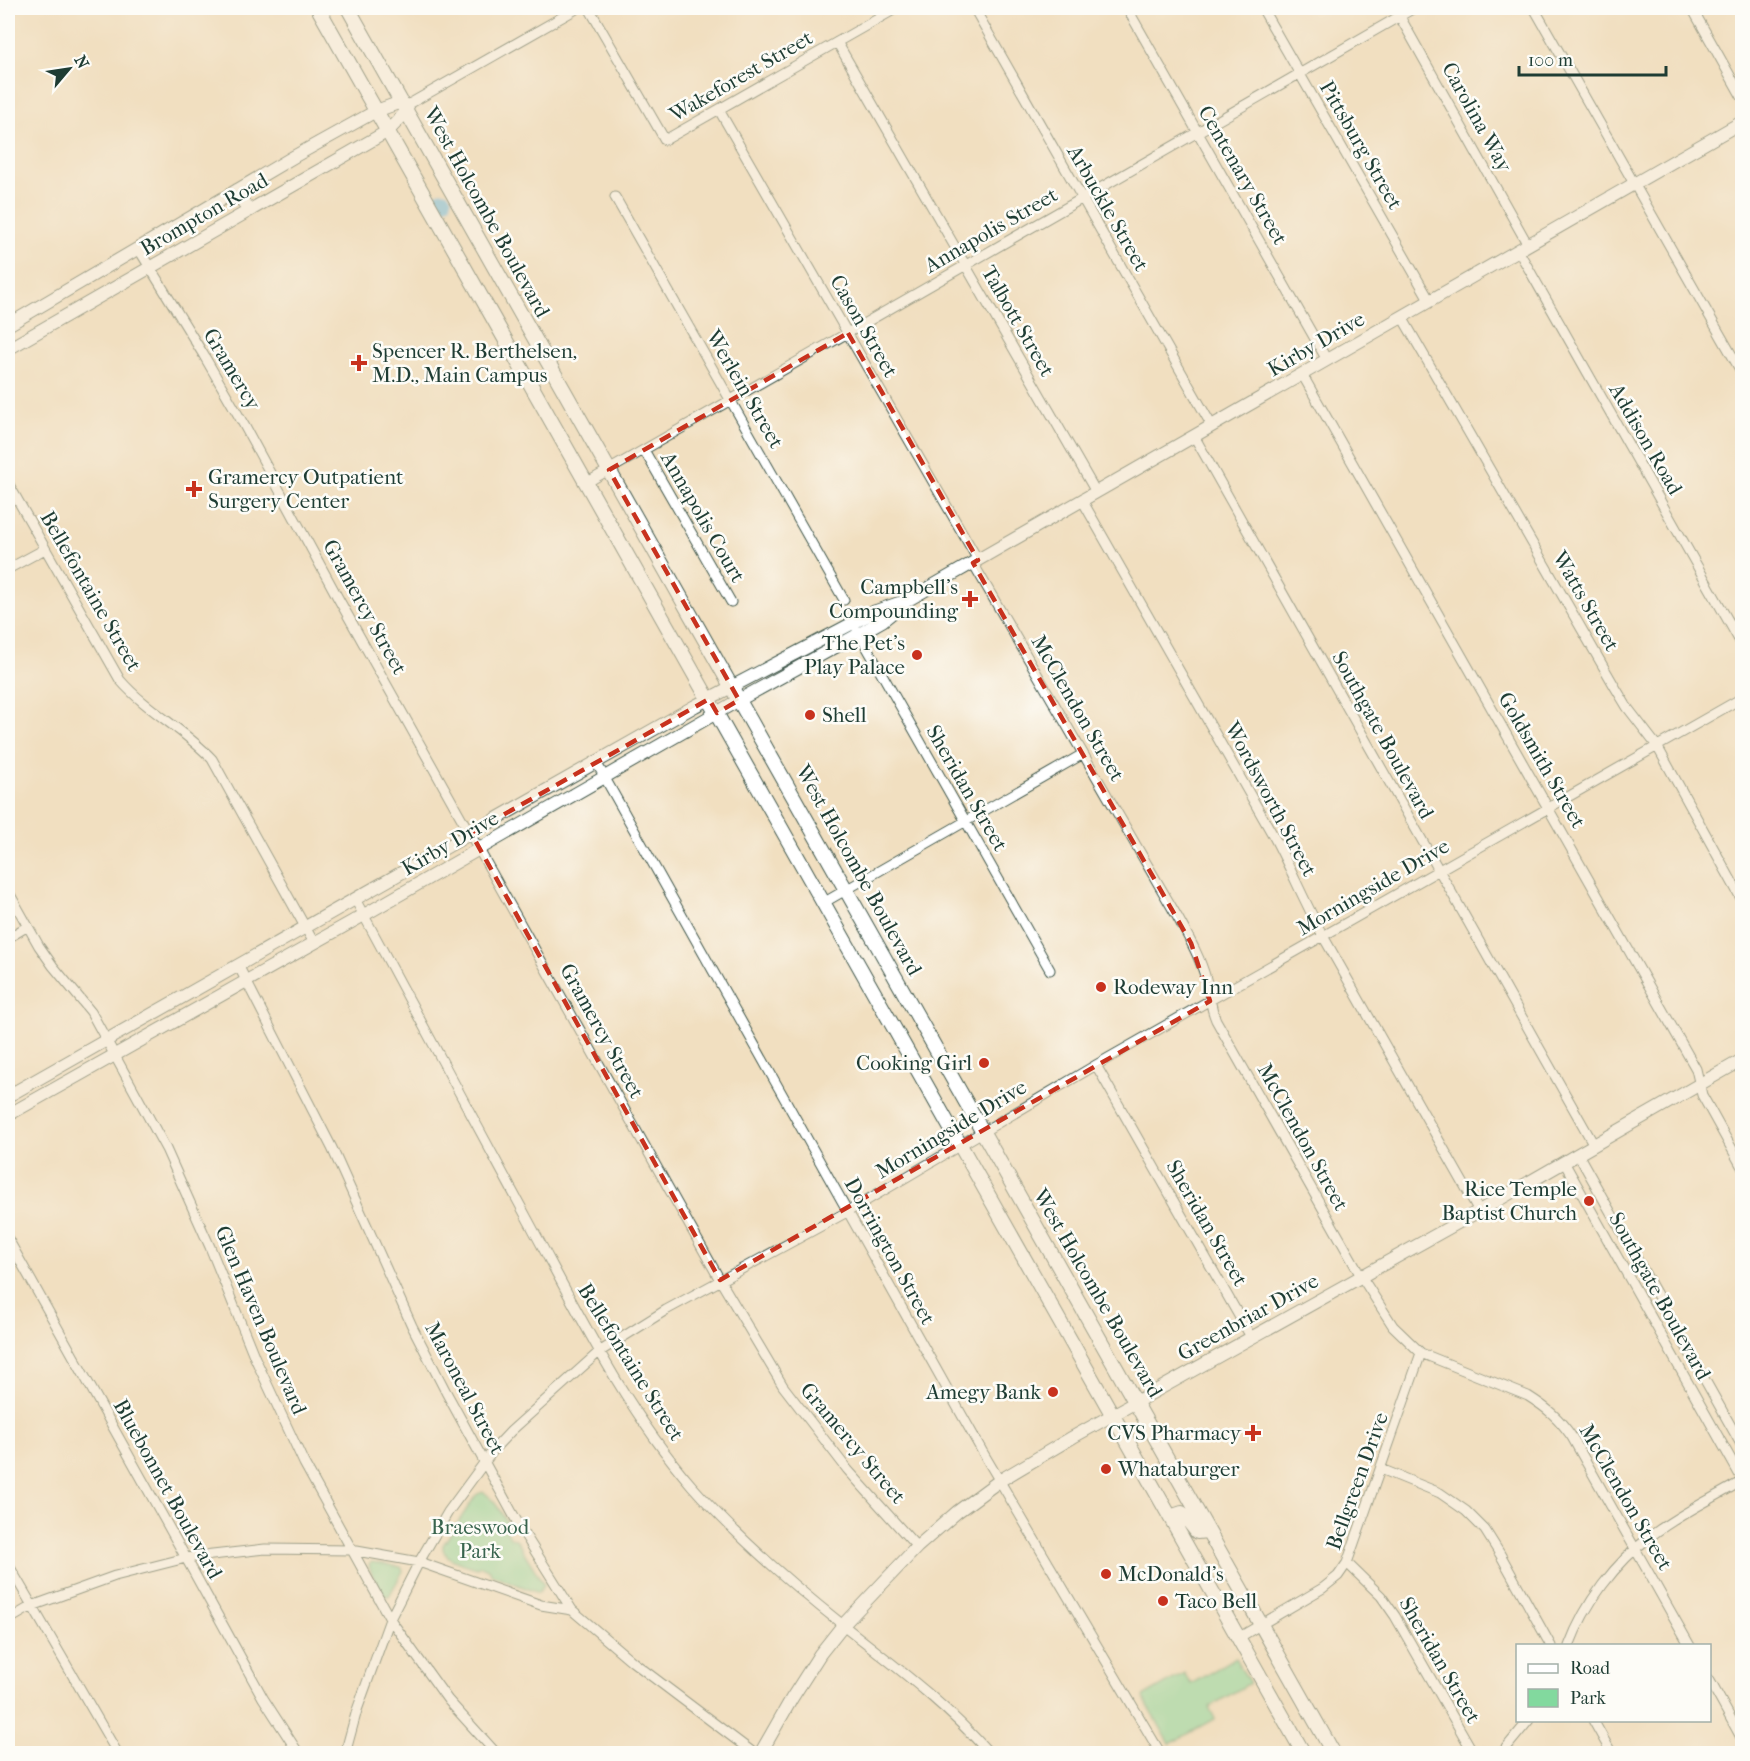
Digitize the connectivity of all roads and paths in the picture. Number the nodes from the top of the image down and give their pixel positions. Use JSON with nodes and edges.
{"nodes":[{"id":1,"x":318,"y":8,"type":"edge"},
{"id":2,"x":348,"y":8,"type":"edge"},
{"id":3,"x":578,"y":8,"type":"edge"},
{"id":4,"x":589,"y":8,"type":"edge"},
{"id":5,"x":897,"y":8,"type":"edge"},
{"id":6,"x":974,"y":8,"type":"edge"},
{"id":7,"x":1127,"y":8,"type":"edge"},
{"id":8,"x":1262,"y":8,"type":"edge"},
{"id":9,"x":1414,"y":8,"type":"edge"},
{"id":10,"x":1534,"y":8,"type":"edge"},
{"id":11,"x":1692,"y":8,"type":"edge"},
{"id":12,"x":1397,"y":12,"type":"edge"},
{"id":13,"x":837,"y":42,"type":"junction"},
{"id":14,"x":1299,"y":74,"type":"junction"},
{"id":15,"x":1743,"y":97,"type":"edge"},
{"id":16,"x":406,"y":106,"type":"junction"},
{"id":17,"x":719,"y":110,"type":"junction"},
{"id":18,"x":376,"y":111,"type":"junction"},
{"id":19,"x":1743,"y":122,"type":"edge"},
{"id":20,"x":388,"y":131,"type":"junction"},
{"id":21,"x":1198,"y":132,"type":"junction"},
{"id":22,"x":1635,"y":184,"type":"junction"},
{"id":23,"x":237,"y":190,"type":"junction"},
{"id":24,"x":615,"y":197,"type":"dead end"},
{"id":25,"x":1082,"y":198,"type":"junction"},
{"id":26,"x":248,"y":211,"type":"junction"},
{"id":27,"x":1523,"y":247,"type":"junction"},
{"id":28,"x":138,"y":248,"type":"junction"},
{"id":29,"x":151,"y":266,"type":"junction"},
{"id":30,"x":965,"y":266,"type":"junction"},
{"id":31,"x":1430,"y":301,"type":"junction"},
{"id":32,"x":1402,"y":317,"type":"junction"},
{"id":33,"x":8,"y":325,"type":"edge"},
{"id":34,"x":848,"y":333,"type":"junction"},
{"id":35,"x":8,"y":349,"type":"edge"},
{"id":36,"x":1327,"y":360,"type":"junction"},
{"id":37,"x":1743,"y":373,"type":"edge"},
{"id":38,"x":1302,"y":374,"type":"junction"},
{"id":39,"x":731,"y":400,"type":"junction"},
{"id":40,"x":1212,"y":426,"type":"junction"},
{"id":41,"x":1194,"y":436,"type":"junction"},
{"id":42,"x":644,"y":450,"type":"junction"},
{"id":43,"x":609,"y":470,"type":"junction"},
{"id":44,"x":8,"y":483,"type":"edge"},
{"id":45,"x":586,"y":483,"type":"junction"},
{"id":46,"x":1096,"y":492,"type":"junction"},
{"id":47,"x":1082,"y":500,"type":"junction"},
{"id":48,"x":291,"y":510,"type":"joint"},
{"id":49,"x":45,"y":549,"type":"junction"},
{"id":50,"x":976,"y":561,"type":"junction"},
{"id":51,"x":8,"y":569,"type":"edge"},
{"id":52,"x":844,"y":600,"type":"dead end"},
{"id":53,"x":731,"y":602,"type":"dead end"},
{"id":54,"x":856,"y":629,"type":"junction"},
{"id":55,"x":1743,"y":645,"type":"edge"},
{"id":56,"x":732,"y":687,"type":"junction"},
{"id":57,"x":1743,"y":698,"type":"edge"},
{"id":58,"x":709,"y":699,"type":"junction"},
{"id":59,"x":739,"y":700,"type":"junction"},
{"id":60,"x":717,"y":713,"type":"junction"},
{"id":61,"x":1657,"y":746,"type":"junction"},
{"id":62,"x":1083,"y":754,"type":"junction"},
{"id":63,"x":596,"y":762,"type":"junction"},
{"id":64,"x":604,"y":777,"type":"junction"},
{"id":65,"x":1548,"y":807,"type":"junction"},
{"id":66,"x":965,"y":821,"type":"junction"},
{"id":67,"x":471,"y":833,"type":"junction"},
{"id":68,"x":480,"y":849,"type":"junction"},
{"id":69,"x":1439,"y":871,"type":"junction"},
{"id":70,"x":846,"y":889,"type":"junction"},
{"id":71,"x":8,"y":891,"type":"edge"},
{"id":72,"x":355,"y":899,"type":"junction"},
{"id":73,"x":1743,"y":900,"type":"edge"},
{"id":74,"x":823,"y":903,"type":"junction"},
{"id":75,"x":364,"y":915,"type":"junction"},
{"id":76,"x":28,"y":926,"type":"junction"},
{"id":77,"x":305,"y":927,"type":"junction"},
{"id":78,"x":1323,"y":936,"type":"junction"},
{"id":79,"x":8,"y":938,"type":"edge"},
{"id":80,"x":314,"y":943,"type":"junction"},
{"id":81,"x":238,"y":965,"type":"junction"},
{"id":82,"x":1050,"y":970,"type":"dead end"},
{"id":83,"x":246,"y":981,"type":"junction"},
{"id":84,"x":1210,"y":1001,"type":"junction"},
{"id":85,"x":106,"y":1040,"type":"junction"},
{"id":86,"x":115,"y":1055,"type":"junction"},
{"id":87,"x":1743,"y":1060,"type":"edge"},
{"id":88,"x":1096,"y":1065,"type":"junction"},
{"id":89,"x":1700,"y":1084,"type":"junction"},
{"id":90,"x":8,"y":1096,"type":"edge"},
{"id":91,"x":8,"y":1115,"type":"edge"},
{"id":92,"x":982,"y":1131,"type":"junction"},
{"id":93,"x":959,"y":1145,"type":"junction"},
{"id":94,"x":1594,"y":1145,"type":"junction"},
{"id":95,"x":1578,"y":1154,"type":"junction"},
{"id":96,"x":1563,"y":1162,"type":"junction"},
{"id":97,"x":1743,"y":1167,"type":"edge"},
{"id":98,"x":1479,"y":1210,"type":"junction"},
{"id":99,"x":847,"y":1212,"type":"junction"},
{"id":100,"x":8,"y":1239,"type":"edge"},
{"id":101,"x":1361,"y":1276,"type":"junction"},
{"id":102,"x":720,"y":1280,"type":"junction"},
{"id":103,"x":1251,"y":1337,"type":"junction"},
{"id":104,"x":599,"y":1352,"type":"junction"},
{"id":105,"x":1421,"y":1353,"type":"junction"},
{"id":106,"x":1136,"y":1402,"type":"junction"},
{"id":107,"x":1113,"y":1415,"type":"junction"},
{"id":108,"x":1743,"y":1446,"type":"edge"},
{"id":109,"x":484,"y":1463,"type":"junction"},
{"id":110,"x":1381,"y":1469,"type":"junction"},
{"id":111,"x":1743,"y":1480,"type":"edge"},
{"id":112,"x":999,"y":1481,"type":"junction"},
{"id":113,"x":1170,"y":1517,"type":"junction"},
{"id":114,"x":1208,"y":1531,"type":"junction"},
{"id":115,"x":917,"y":1546,"type":"junction"},
{"id":116,"x":1635,"y":1548,"type":"junction"},
{"id":117,"x":351,"y":1550,"type":"junction"},
{"id":118,"x":186,"y":1558,"type":"junction"},
{"id":119,"x":419,"y":1562,"type":"junction"},
{"id":120,"x":1347,"y":1563,"type":"junction"},
{"id":121,"x":8,"y":1564,"type":"edge"},
{"id":122,"x":32,"y":1606,"type":"junction"},
{"id":123,"x":572,"y":1610,"type":"junction"},
{"id":124,"x":390,"y":1619,"type":"junction"},
{"id":125,"x":8,"y":1620,"type":"edge"},
{"id":126,"x":1261,"y":1624,"type":"junction"},
{"id":127,"x":843,"y":1625,"type":"junction"},
{"id":128,"x":1238,"y":1638,"type":"junction"},
{"id":129,"x":1550,"y":1644,"type":"edge"},
{"id":130,"x":1570,"y":1644,"type":"edge"},
{"id":131,"x":1689,"y":1644,"type":"edge"},
{"id":132,"x":1711,"y":1683,"type":"edge"},
{"id":133,"x":1526,"y":1722,"type":"edge"},
{"id":134,"x":1594,"y":1722,"type":"edge"},
{"id":135,"x":1743,"y":1740,"type":"edge"},
{"id":136,"x":118,"y":1754,"type":"edge"},
{"id":137,"x":299,"y":1754,"type":"edge"},
{"id":138,"x":345,"y":1754,"type":"edge"},
{"id":139,"x":497,"y":1754,"type":"edge"},
{"id":140,"x":757,"y":1754,"type":"edge"},
{"id":141,"x":990,"y":1754,"type":"edge"},
{"id":142,"x":1161,"y":1754,"type":"edge"},
{"id":143,"x":1304,"y":1754,"type":"edge"},
{"id":144,"x":1334,"y":1754,"type":"edge"},
{"id":145,"x":1474,"y":1754,"type":"edge"},
{"id":146,"x":1501,"y":1754,"type":"edge"},
{"id":147,"x":1612,"y":1754,"type":"edge"}],
"edges":[{"from":1,"to":18,"type":"main road"},
{"from":2,"to":16,"type":"main road","name":"West Holcombe Boulevard"},
{"from":3,"to":16,"type":"street","name":"Brompton Road"},
{"from":4,"to":17,"type":"street","name":"Wakeforest Street"},
{"from":5,"to":13,"type":"street","name":"Wakeforest Street"},
{"from":6,"to":25,"type":"street","name":"Arbuckle Street"},
{"from":7,"to":21,"type":"street","name":"Centenary Street"},
{"from":8,"to":14,"type":"street","name":"Pittsburg Street"},
{"from":9,"to":12,"type":"street","name":"Annapolis Street"},
{"from":10,"to":22,"type":"street"},
{"from":11,"to":15,"type":"street"},
{"from":12,"to":14,"type":"street","name":"Annapolis Street"},
{"from":12,"to":27,"type":"street","name":"Carolina Way"},
{"from":13,"to":17,"type":"street","name":"Wakeforest Street"},
{"from":13,"to":30,"type":"street","name":"Talbott Street"},
{"from":14,"to":21,"type":"street","name":"Annapolis Street"},
{"from":14,"to":31,"type":"street","name":"Pittsburg Street"},
{"from":16,"to":18,"type":"main road","name":"Brompton Road"},
{"from":16,"to":20,"type":"main road","name":"Brompton Road"},
{"from":16,"to":43,"type":"main road","name":"West Holcombe Boulevard"},
{"from":17,"to":34,"type":"street","name":"Cason Street"},
{"from":18,"to":20,"type":"main road"},
{"from":18,"to":23,"type":"main road","name":"Brompton Road"},
{"from":19,"to":22,"type":"main road","name":"Kirby Drive"},
{"from":20,"to":26,"type":"main road","name":"Brompton Road"},
{"from":20,"to":45,"type":"main road"},
{"from":21,"to":25,"type":"street","name":"Annapolis Street"},
{"from":21,"to":36,"type":"street","name":"Centenary Street"},
{"from":22,"to":27,"type":"main road","name":"Kirby Drive"},
{"from":22,"to":37,"type":"street"},
{"from":23,"to":26,"type":"main road"},
{"from":23,"to":28,"type":"main road","name":"Brompton Road"},
{"from":24,"to":39,"type":"street","name":"Werlein Street"},
{"from":25,"to":30,"type":"street","name":"Annapolis Street"},
{"from":25,"to":40,"type":"street","name":"Arbuckle Street"},
{"from":26,"to":29,"type":"main road","name":"Brompton Road"},
{"from":27,"to":31,"type":"main road","name":"Kirby Drive"},
{"from":27,"to":55,"type":"street","name":"Addison Road"},
{"from":28,"to":29,"type":"street","name":"Gramercy"},
{"from":28,"to":33,"type":"main road","name":"Brompton Road"},
{"from":29,"to":35,"type":"main road","name":"Brompton Road"},
{"from":29,"to":48,"type":"street","name":"Gramercy"},
{"from":30,"to":34,"type":"street","name":"Annapolis Street"},
{"from":30,"to":46,"type":"street","name":"Talbott Street"},
{"from":31,"to":32,"type":"main road","name":"Kirby Drive"},
{"from":32,"to":36,"type":"main road","name":"Kirby Drive"},
{"from":32,"to":61,"type":"street","name":"Watts Street"},
{"from":34,"to":39,"type":"street","name":"Annapolis Street"},
{"from":34,"to":50,"type":"street","name":"Cason Street"},
{"from":36,"to":38,"type":"main road","name":"Kirby Drive"},
{"from":38,"to":40,"type":"main road","name":"Kirby Drive"},
{"from":38,"to":65,"type":"street","name":"Goldsmith Street"},
{"from":39,"to":42,"type":"street","name":"Annapolis Street"},
{"from":39,"to":52,"type":"street","name":"Werlein Street"},
{"from":40,"to":41,"type":"main road","name":"Kirby Drive"},
{"from":41,"to":46,"type":"main road","name":"Kirby Drive"},
{"from":41,"to":69,"type":"street","name":"Southgate Boulevard"},
{"from":42,"to":43,"type":"street","name":"Annapolis Street"},
{"from":42,"to":53,"type":"street","name":"Annapolis Court"},
{"from":43,"to":45,"type":"street","name":"Annapolis Street"},
{"from":43,"to":56,"type":"main road","name":"West Holcombe Boulevard"},
{"from":44,"to":49,"type":"street","name":"Bellefontaine Street"},
{"from":45,"to":58,"type":"main road"},
{"from":46,"to":47,"type":"main road","name":"Kirby Drive"},
{"from":47,"to":50,"type":"main road","name":"Kirby Drive"},
{"from":47,"to":78,"type":"street","name":"Wordsworth Street"},
{"from":48,"to":67,"type":"street","name":"Gramercy Street"},
{"from":49,"to":51,"type":"street"},
{"from":49,"to":77,"type":"street","name":"Bellefontaine Street"},
{"from":50,"to":54,"type":"main road","name":"Kirby Drive"},
{"from":50,"to":62,"type":"street","name":"McClendon Street"},
{"from":54,"to":56,"type":"main road","name":"Kirby Drive"},
{"from":54,"to":59,"type":"main road","name":"Kirby Drive"},
{"from":54,"to":66,"type":"street","name":"Sheridan Street"},
{"from":56,"to":58,"type":"main road","name":"Kirby Drive"},
{"from":56,"to":59,"type":"main road","name":"West Holcombe Boulevard"},
{"from":57,"to":61,"type":"street","name":"Morningside Drive"},
{"from":58,"to":60,"type":"main road"},
{"from":58,"to":63,"type":"main road","name":"Kirby Drive"},
{"from":59,"to":60,"type":"main road","name":"Kirby Drive"},
{"from":59,"to":70,"type":"main road","name":"West Holcombe Boulevard"},
{"from":60,"to":64,"type":"main road","name":"Kirby Drive"},
{"from":60,"to":74,"type":"main road"},
{"from":61,"to":65,"type":"street","name":"Morningside Drive"},
{"from":61,"to":73,"type":"street","name":"Watts Street"},
{"from":62,"to":66,"type":"street"},
{"from":62,"to":84,"type":"street","name":"McClendon Street"},
{"from":63,"to":64,"type":"street","name":"Dorrington Street"},
{"from":63,"to":67,"type":"main road","name":"Kirby Drive"},
{"from":64,"to":68,"type":"main road","name":"Kirby Drive"},
{"from":64,"to":99,"type":"street","name":"Dorrington Street"},
{"from":65,"to":69,"type":"street","name":"Morningside Drive"},
{"from":65,"to":89,"type":"street","name":"Goldsmith Street"},
{"from":66,"to":70,"type":"street"},
{"from":66,"to":82,"type":"street","name":"Sheridan Street"},
{"from":67,"to":68,"type":"street","name":"Gramercy Street"},
{"from":67,"to":72,"type":"main road","name":"Kirby Drive"},
{"from":68,"to":75,"type":"main road","name":"Kirby Drive"},
{"from":68,"to":102,"type":"street","name":"Gramercy Street"},
{"from":69,"to":78,"type":"street","name":"Morningside Drive"},
{"from":69,"to":94,"type":"street","name":"Southgate Boulevard"},
{"from":70,"to":74,"type":"street"},
{"from":70,"to":92,"type":"main road","name":"West Holcombe Boulevard"},
{"from":71,"to":76,"type":"street","name":"Glen Haven Boulevard"},
{"from":72,"to":75,"type":"street","name":"Bellefontaine Street"},
{"from":72,"to":77,"type":"main road","name":"Kirby Drive"},
{"from":74,"to":93,"type":"main road"},
{"from":75,"to":80,"type":"main road","name":"Kirby Drive"},
{"from":75,"to":104,"type":"street","name":"Bellefontaine Street"},
{"from":76,"to":79,"type":"street"},
{"from":76,"to":85,"type":"street","name":"Glen Haven Boulevard"},
{"from":77,"to":80,"type":"street","name":"Bellefontaine Street"},
{"from":77,"to":81,"type":"main road","name":"Kirby Drive"},
{"from":78,"to":84,"type":"street","name":"Morningside Drive"},
{"from":78,"to":98,"type":"street","name":"Wordsworth Street"},
{"from":80,"to":83,"type":"main road","name":"Kirby Drive"},
{"from":81,"to":83,"type":"street","name":"Maroneal Street"},
{"from":81,"to":85,"type":"main road","name":"Kirby Drive"},
{"from":83,"to":86,"type":"main road","name":"Kirby Drive"},
{"from":83,"to":109,"type":"street","name":"Maroneal Street"},
{"from":84,"to":88,"type":"street","name":"Morningside Drive"},
{"from":84,"to":101,"type":"street","name":"McClendon Street"},
{"from":85,"to":86,"type":"street","name":"Glen Haven Boulevard"},
{"from":85,"to":90,"type":"main road","name":"Kirby Drive"},
{"from":86,"to":91,"type":"main road","name":"Kirby Drive"},
{"from":86,"to":117,"type":"street","name":"Glen Haven Boulevard"},
{"from":87,"to":89,"type":"main road","name":"Greenbriar Drive"},
{"from":88,"to":92,"type":"street","name":"Morningside Drive"},
{"from":88,"to":103,"type":"street","name":"Sheridan Street"},
{"from":89,"to":94,"type":"main road","name":"Greenbriar Drive"},
{"from":89,"to":97,"type":"street","name":"Goldsmith Street"},
{"from":92,"to":93,"type":"street","name":"Morningside Drive"},
{"from":92,"to":106,"type":"main road","name":"West Holcombe Boulevard"},
{"from":93,"to":99,"type":"street","name":"Morningside Drive"},
{"from":93,"to":107,"type":"main road"},
{"from":94,"to":95,"type":"main road","name":"Greenbriar Drive"},
{"from":95,"to":96,"type":"main road","name":"Greenbriar Drive"},
{"from":95,"to":108,"type":"street","name":"Southgate Boulevard"},
{"from":96,"to":98,"type":"main road","name":"Greenbriar Drive"},
{"from":96,"to":111,"type":"street","name":"Southgate Boulevard"},
{"from":98,"to":101,"type":"main road","name":"Greenbriar Drive"},
{"from":99,"to":102,"type":"street","name":"Morningside Drive"},
{"from":99,"to":112,"type":"street","name":"Dorrington Street"},
{"from":100,"to":118,"type":"street","name":"Bluebonnet Boulevard"},
{"from":101,"to":103,"type":"main road","name":"Greenbriar Drive"},
{"from":101,"to":105,"type":"street","name":"McClendon Street"},
{"from":102,"to":104,"type":"street","name":"Morningside Drive"},
{"from":102,"to":115,"type":"street","name":"Gramercy Street"},
{"from":103,"to":106,"type":"main road","name":"Greenbriar Drive"},
{"from":104,"to":109,"type":"street","name":"Morningside Drive"},
{"from":104,"to":127,"type":"street","name":"Bellefontaine Street"},
{"from":105,"to":110,"type":"street","name":"Bellgreen Drive"},
{"from":105,"to":116,"type":"street","name":"McClendon Street"},
{"from":106,"to":107,"type":"main road","name":"Greenbriar Drive"},
{"from":106,"to":114,"type":"main road","name":"West Holcombe Boulevard"},
{"from":107,"to":112,"type":"main road","name":"Greenbriar Drive"},
{"from":107,"to":113,"type":"main road"},
{"from":109,"to":119,"type":"street","name":"Morningside Drive"},
{"from":109,"to":123,"type":"street","name":"Maroneal Street"},
{"from":110,"to":120,"type":"street","name":"Bellgreen Drive"},
{"from":110,"to":129,"type":"street"},
{"from":111,"to":116,"type":"street"},
{"from":112,"to":115,"type":"main road","name":"Greenbriar Drive"},
{"from":112,"to":142,"type":"street","name":"Dorrington Street"},
{"from":113,"to":114,"type":"main road"},
{"from":113,"to":128,"type":"main road"},
{"from":114,"to":126,"type":"main road","name":"West Holcombe Boulevard"},
{"from":115,"to":127,"type":"main road","name":"Greenbriar Drive"},
{"from":116,"to":130,"type":"street"},
{"from":116,"to":131,"type":"street","name":"McClendon Street"},
{"from":117,"to":118,"type":"street"},
{"from":117,"to":119,"type":"street"},
{"from":117,"to":124,"type":"street","name":"Glen Haven Boulevard"},
{"from":118,"to":122,"type":"street"},
{"from":118,"to":137,"type":"street","name":"Bluebonnet Boulevard"},
{"from":119,"to":123,"type":"street"},
{"from":119,"to":124,"type":"street","name":"Morningside Drive"},
{"from":120,"to":126,"type":"street","name":"Bellgreen Drive"},
{"from":120,"to":145,"type":"street","name":"Sheridan Street"},
{"from":121,"to":122,"type":"street"},
{"from":122,"to":125,"type":"street"},
{"from":122,"to":136,"type":"street"},
{"from":123,"to":140,"type":"street","name":"Maroneal Street"},
{"from":124,"to":138,"type":"street","name":"Morningside Drive"},
{"from":124,"to":139,"type":"street","name":"Glen Haven Boulevard"},
{"from":126,"to":128,"type":"street","name":"Bellgreen Drive"},
{"from":126,"to":144,"type":"main road","name":"West Holcombe Boulevard"},
{"from":127,"to":140,"type":"main road","name":"Greenbriar Drive"},
{"from":127,"to":141,"type":"street","name":"Bellefontaine Street"},
{"from":128,"to":143,"type":"main road"},
{"from":132,"to":135,"type":"street"},
{"from":133,"to":146,"type":"street"},
{"from":134,"to":147,"type":"street"}]}
